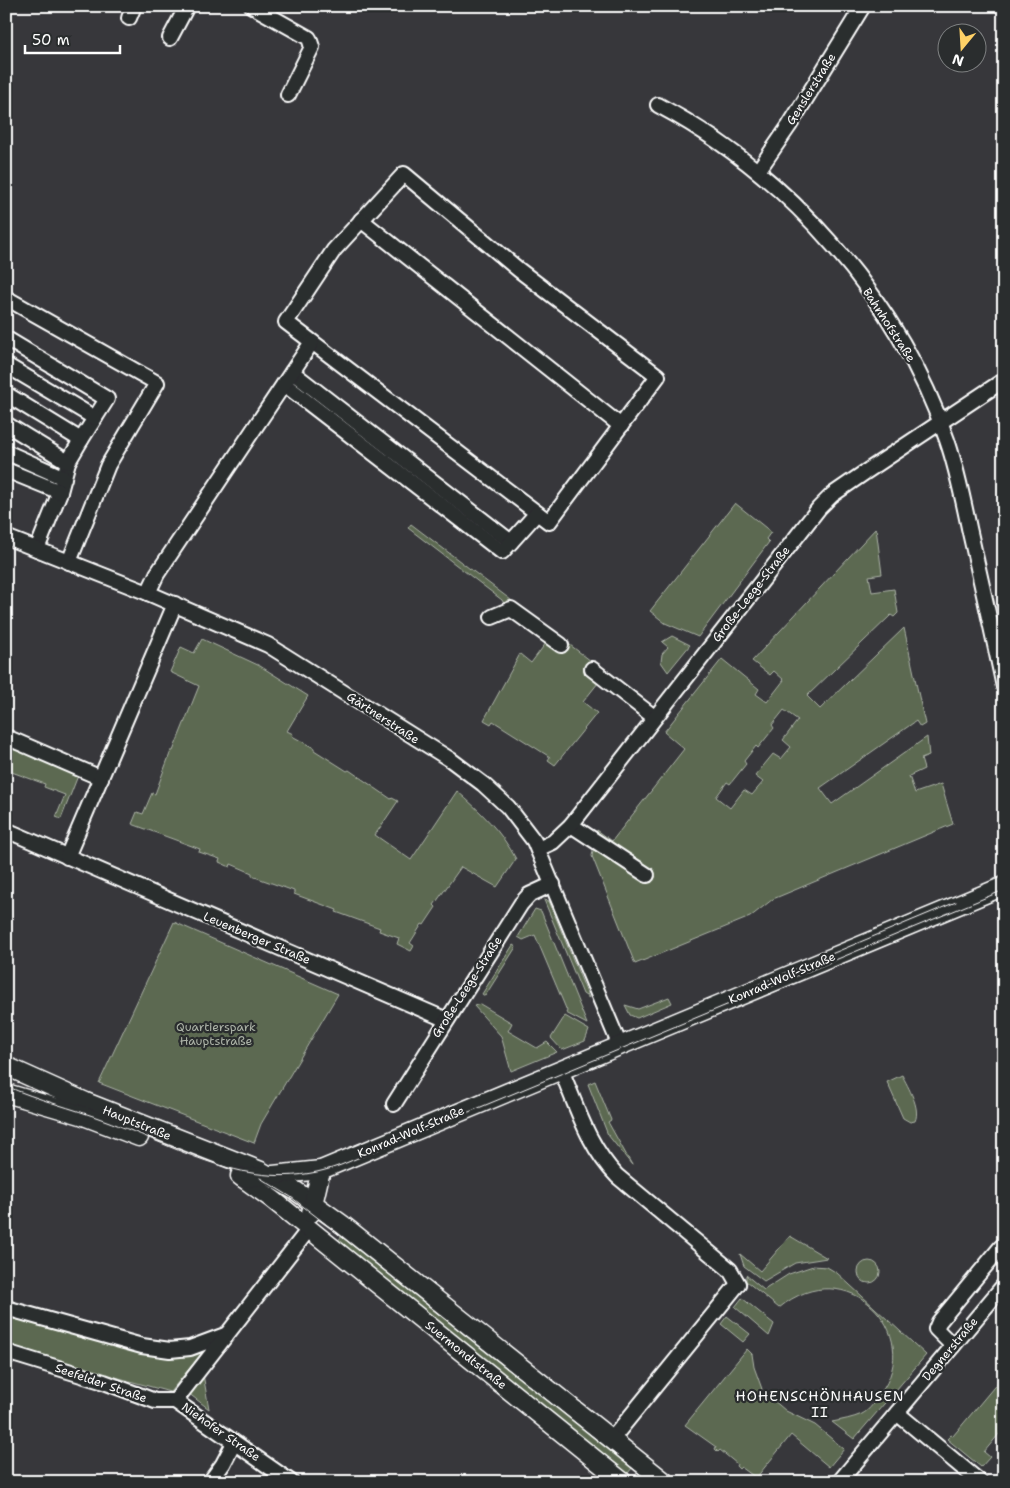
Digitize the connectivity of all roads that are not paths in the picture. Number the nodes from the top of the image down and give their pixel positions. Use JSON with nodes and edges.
{"nodes":[{"id":1,"x":187,"y":6,"type":"edge"},
{"id":2,"x":252,"y":6,"type":"edge"},
{"id":3,"x":862,"y":6,"type":"edge"},
{"id":4,"x":170,"y":38,"type":"dead end"},
{"id":5,"x":288,"y":94,"type":"dead end"},
{"id":6,"x":658,"y":105,"type":"dead end"},
{"id":7,"x":758,"y":171,"type":"junction"},
{"id":8,"x":361,"y":220,"type":"junction"},
{"id":9,"x":7,"y":299,"type":"edge"},
{"id":10,"x":6,"y":340,"type":"edge"},
{"id":11,"x":312,"y":342,"type":"junction"},
{"id":12,"x":6,"y":365,"type":"edge"},
{"id":13,"x":292,"y":372,"type":"junction"},
{"id":14,"x":1004,"y":380,"type":"edge"},
{"id":15,"x":284,"y":384,"type":"junction"},
{"id":16,"x":6,"y":394,"type":"edge"},
{"id":17,"x":95,"y":418,"type":"junction"},
{"id":18,"x":941,"y":423,"type":"junction"},
{"id":19,"x":6,"y":424,"type":"edge"},
{"id":20,"x":621,"y":426,"type":"junction"},
{"id":21,"x":81,"y":440,"type":"junction"},
{"id":22,"x":6,"y":452,"type":"edge"},
{"id":23,"x":68,"y":462,"type":"junction"},
{"id":24,"x":6,"y":470,"type":"edge"},
{"id":25,"x":62,"y":485,"type":"junction"},
{"id":26,"x":537,"y":513,"type":"junction"},
{"id":27,"x":6,"y":538,"type":"edge"},
{"id":28,"x":511,"y":542,"type":"junction"},
{"id":29,"x":37,"y":550,"type":"junction"},
{"id":30,"x":69,"y":562,"type":"junction"},
{"id":31,"x":148,"y":593,"type":"junction"},
{"id":32,"x":175,"y":604,"type":"junction"},
{"id":33,"x":492,"y":617,"type":"dead end"},
{"id":34,"x":561,"y":645,"type":"dead end"},
{"id":35,"x":592,"y":669,"type":"dead end"},
{"id":36,"x":1002,"y":669,"type":"edge"},
{"id":37,"x":1004,"y":687,"type":"edge"},
{"id":38,"x":654,"y":717,"type":"junction"},
{"id":39,"x":6,"y":737,"type":"edge"},
{"id":40,"x":101,"y":778,"type":"junction"},
{"id":41,"x":571,"y":825,"type":"junction"},
{"id":42,"x":6,"y":830,"type":"edge"},
{"id":43,"x":538,"y":849,"type":"junction"},
{"id":44,"x":67,"y":856,"type":"junction"},
{"id":45,"x":648,"y":875,"type":"dead end"},
{"id":46,"x":553,"y":884,"type":"junction"},
{"id":47,"x":1004,"y":886,"type":"edge"},
{"id":48,"x":447,"y":1020,"type":"junction"},
{"id":49,"x":620,"y":1046,"type":"junction"},
{"id":50,"x":6,"y":1066,"type":"edge"},
{"id":51,"x":561,"y":1070,"type":"junction"},
{"id":52,"x":6,"y":1093,"type":"edge"},
{"id":53,"x":394,"y":1104,"type":"dead end"},
{"id":54,"x":83,"y":1109,"type":"junction"},
{"id":55,"x":321,"y":1170,"type":"junction"},
{"id":56,"x":270,"y":1175,"type":"junction"},
{"id":57,"x":243,"y":1178,"type":"junction"},
{"id":58,"x":313,"y":1203,"type":"junction"},
{"id":59,"x":309,"y":1229,"type":"junction"},
{"id":60,"x":1001,"y":1247,"type":"dead end"},
{"id":61,"x":1004,"y":1285,"type":"edge"},
{"id":62,"x":6,"y":1308,"type":"edge"},
{"id":63,"x":225,"y":1335,"type":"junction"},
{"id":64,"x":953,"y":1346,"type":"junction"},
{"id":65,"x":6,"y":1352,"type":"edge"},
{"id":66,"x":175,"y":1401,"type":"junction"},
{"id":67,"x":897,"y":1413,"type":"junction"},
{"id":68,"x":612,"y":1439,"type":"junction"},
{"id":69,"x":234,"y":1443,"type":"junction"},
{"id":70,"x":210,"y":1482,"type":"edge"},
{"id":71,"x":291,"y":1482,"type":"edge"},
{"id":72,"x":623,"y":1482,"type":"edge"},
{"id":73,"x":665,"y":1482,"type":"edge"},
{"id":74,"x":839,"y":1482,"type":"edge"},
{"id":75,"x":980,"y":1482,"type":"edge"}],
"edges":[{"from":1,"to":4,"type":"street"},
{"from":2,"to":5,"type":"street"},
{"from":3,"to":7,"type":"street","name":"Genslerstraße"},
{"from":6,"to":7,"type":"street","name":"Bahnhofstraße"},
{"from":7,"to":18,"type":"street","name":"Bahnhofstraße"},
{"from":8,"to":11,"type":"street"},
{"from":8,"to":20,"type":"street"},
{"from":8,"to":20,"type":"street"},
{"from":9,"to":30,"type":"street"},
{"from":10,"to":17,"type":"street"},
{"from":11,"to":13,"type":"street"},
{"from":11,"to":26,"type":"street"},
{"from":12,"to":17,"type":"street"},
{"from":13,"to":15,"type":"street"},
{"from":13,"to":28,"type":"street"},
{"from":14,"to":18,"type":"street","name":"Große-Leege-Straße"},
{"from":15,"to":28,"type":"street"},
{"from":15,"to":31,"type":"street"},
{"from":16,"to":21,"type":"street"},
{"from":17,"to":21,"type":"street"},
{"from":18,"to":36,"type":"street","name":"Bahnhofstraße"},
{"from":18,"to":38,"type":"street","name":"Große-Leege-Straße"},
{"from":19,"to":23,"type":"street"},
{"from":20,"to":26,"type":"street"},
{"from":21,"to":23,"type":"street"},
{"from":22,"to":25,"type":"street"},
{"from":23,"to":25,"type":"street"},
{"from":24,"to":25,"type":"street"},
{"from":25,"to":29,"type":"street"},
{"from":26,"to":28,"type":"street"},
{"from":27,"to":29,"type":"street","name":"Gärtnerstraße"},
{"from":29,"to":30,"type":"street","name":"Gärtnerstraße"},
{"from":30,"to":31,"type":"street","name":"Gärtnerstraße"},
{"from":31,"to":32,"type":"street","name":"Gärtnerstraße"},
{"from":32,"to":40,"type":"street"},
{"from":32,"to":43,"type":"street","name":"Gärtnerstraße"},
{"from":33,"to":34,"type":"street"},
{"from":35,"to":38,"type":"street"},
{"from":36,"to":37,"type":"street","name":"Bahnhofstraße"},
{"from":38,"to":41,"type":"street","name":"Große-Leege-Straße"},
{"from":39,"to":40,"type":"street"},
{"from":40,"to":44,"type":"street"},
{"from":41,"to":43,"type":"street","name":"Große-Leege-Straße"},
{"from":41,"to":45,"type":"street"},
{"from":42,"to":44,"type":"street","name":"Leuenberger Straße"},
{"from":43,"to":46,"type":"street","name":"Gärtnerstraße"},
{"from":44,"to":48,"type":"street","name":"Leuenberger Straße"},
{"from":46,"to":48,"type":"street","name":"Große-Leege-Straße"},
{"from":46,"to":49,"type":"street","name":"Gärtnerstraße"},
{"from":47,"to":49,"type":"main road","name":"Konrad-Wolf-Straße"},
{"from":48,"to":53,"type":"street","name":"Große-Leege-Straße"},
{"from":49,"to":51,"type":"main road","name":"Konrad-Wolf-Straße"},
{"from":50,"to":54,"type":"main road","name":"Hauptstraße"},
{"from":51,"to":55,"type":"main road","name":"Konrad-Wolf-Straße"},
{"from":51,"to":68,"type":"street"},
{"from":52,"to":54,"type":"main road","name":"Hauptstraße"},
{"from":54,"to":56,"type":"main road","name":"Hauptstraße"},
{"from":54,"to":57,"type":"main road","name":"Hauptstraße"},
{"from":55,"to":56,"type":"main road","name":"Hauptstraße"},
{"from":55,"to":58,"type":"main road"},
{"from":56,"to":57,"type":"main road","name":"Hauptstraße"},
{"from":56,"to":58,"type":"main road","name":"Hauptstraße"},
{"from":57,"to":59,"type":"main road","name":"Hauptstraße"},
{"from":58,"to":59,"type":"main road"},
{"from":58,"to":68,"type":"main road","name":"Suermondtstraße"},
{"from":59,"to":63,"type":"street"},
{"from":59,"to":72,"type":"main road","name":"Suermondtstraße"},
{"from":60,"to":64,"type":"street"},
{"from":61,"to":64,"type":"street","name":"Degnerstraße"},
{"from":62,"to":63,"type":"street"},
{"from":63,"to":66,"type":"street"},
{"from":64,"to":67,"type":"street","name":"Degnerstraße"},
{"from":65,"to":66,"type":"street","name":"Seefelder Straße"},
{"from":66,"to":69,"type":"street","name":"Niehofer Straße"},
{"from":67,"to":74,"type":"street","name":"Degnerstraße"},
{"from":67,"to":75,"type":"street"},
{"from":68,"to":73,"type":"main road","name":"Suermondtstraße"},
{"from":69,"to":70,"type":"street"},
{"from":69,"to":71,"type":"street","name":"Niehofer Straße"}]}
